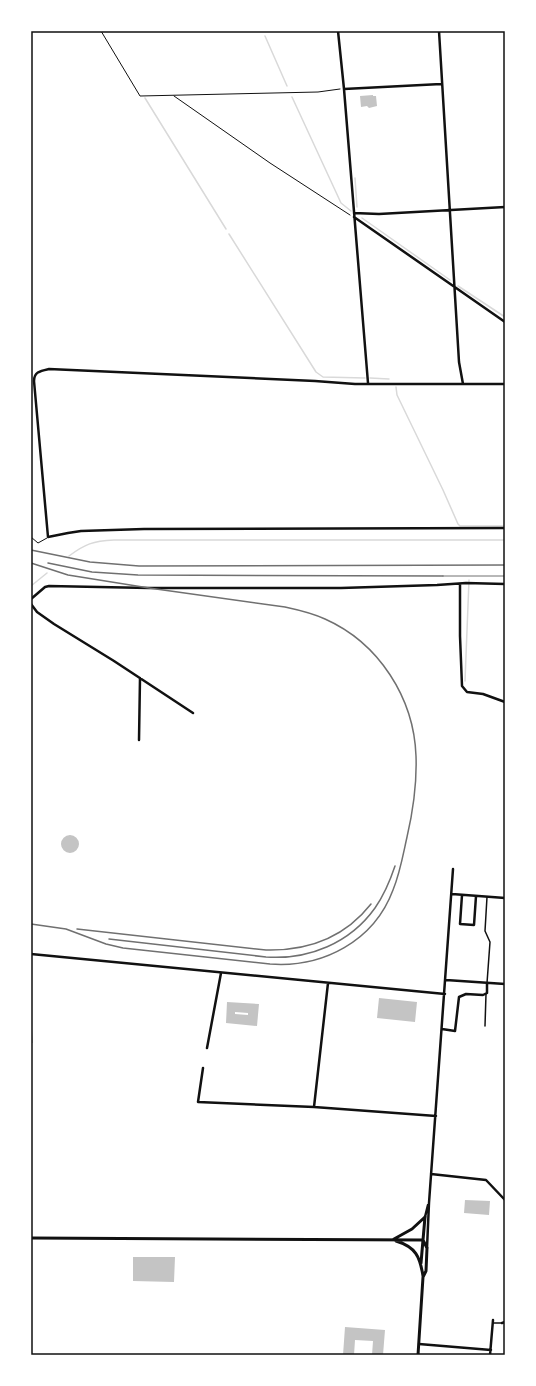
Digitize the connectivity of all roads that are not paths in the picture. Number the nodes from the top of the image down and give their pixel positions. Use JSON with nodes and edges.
{"nodes":[{"id":1,"x":338,"y":31,"type":"edge"},
{"id":2,"x":439,"y":31,"type":"edge"},
{"id":3,"x":442,"y":84,"type":"junction"},
{"id":4,"x":344,"y":89,"type":"junction"},
{"id":5,"x":505,"y":207,"type":"edge"},
{"id":6,"x":450,"y":210,"type":"junction"},
{"id":7,"x":354,"y":215,"type":"junction"},
{"id":8,"x":454,"y":288,"type":"junction"},
{"id":9,"x":505,"y":322,"type":"edge"},
{"id":10,"x":368,"y":383,"type":"junction"},
{"id":11,"x":463,"y":384,"type":"junction"},
{"id":12,"x":505,"y":384,"type":"edge"},
{"id":13,"x":505,"y":528,"type":"edge"},
{"id":14,"x":31,"y":537,"type":"edge"},
{"id":15,"x":48,"y":537,"type":"junction"},
{"id":16,"x":460,"y":584,"type":"junction"},
{"id":17,"x":505,"y":584,"type":"edge"},
{"id":18,"x":31,"y":599,"type":"edge"},
{"id":19,"x":31,"y":604,"type":"edge"},
{"id":20,"x":140,"y":678,"type":"junction"},
{"id":21,"x":505,"y":702,"type":"edge"},
{"id":22,"x":193,"y":713,"type":"dead end"},
{"id":23,"x":139,"y":740,"type":"dead end"},
{"id":24,"x":453,"y":869,"type":"dead end"},
{"id":25,"x":452,"y":894,"type":"junction"},
{"id":26,"x":462,"y":895,"type":"junction"},
{"id":27,"x":476,"y":896,"type":"junction"},
{"id":28,"x":487,"y":897,"type":"junction"},
{"id":29,"x":505,"y":898,"type":"edge"},
{"id":30,"x":31,"y":954,"type":"edge"},
{"id":31,"x":221,"y":973,"type":"junction"},
{"id":32,"x":446,"y":980,"type":"junction"},
{"id":33,"x":328,"y":983,"type":"junction"},
{"id":34,"x":487,"y":983,"type":"junction"},
{"id":35,"x":505,"y":984,"type":"edge"},
{"id":36,"x":486,"y":992,"type":"junction"},
{"id":37,"x":445,"y":994,"type":"junction"},
{"id":38,"x":485,"y":1026,"type":"dead end"},
{"id":39,"x":442,"y":1029,"type":"junction"},
{"id":40,"x":207,"y":1048,"type":"dead end"},
{"id":41,"x":203,"y":1068,"type":"dead end"},
{"id":42,"x":314,"y":1107,"type":"junction"},
{"id":43,"x":436,"y":1116,"type":"junction"},
{"id":44,"x":431,"y":1174,"type":"junction"},
{"id":45,"x":505,"y":1200,"type":"edge"},
{"id":46,"x":429,"y":1202,"type":"junction"},
{"id":47,"x":425,"y":1217,"type":"junction"},
{"id":48,"x":428,"y":1231,"type":"junction"},
{"id":49,"x":31,"y":1238,"type":"edge"},
{"id":50,"x":393,"y":1239,"type":"junction"},
{"id":51,"x":422,"y":1240,"type":"junction"},
{"id":52,"x":427,"y":1248,"type":"junction"},
{"id":53,"x":421,"y":1265,"type":"junction"},
{"id":54,"x":423,"y":1277,"type":"junction"},
{"id":55,"x":493,"y":1322,"type":"joint"},
{"id":56,"x":504,"y":1322,"type":"edge"},
{"id":57,"x":419,"y":1344,"type":"junction"},
{"id":58,"x":490,"y":1350,"type":"junction"},
{"id":59,"x":418,"y":1355,"type":"edge"},
{"id":60,"x":490,"y":1355,"type":"edge"}],
"edges":[{"from":1,"to":4,"type":"street"},
{"from":2,"to":3,"type":"street"},
{"from":3,"to":4,"type":"street"},
{"from":3,"to":6,"type":"street"},
{"from":4,"to":7,"type":"street"},
{"from":5,"to":6,"type":"street"},
{"from":6,"to":7,"type":"street"},
{"from":6,"to":8,"type":"street"},
{"from":7,"to":8,"type":"street"},
{"from":7,"to":10,"type":"street"},
{"from":8,"to":9,"type":"street"},
{"from":8,"to":11,"type":"street"},
{"from":10,"to":11,"type":"street"},
{"from":10,"to":15,"type":"street"},
{"from":11,"to":12,"type":"street"},
{"from":13,"to":15,"type":"street"},
{"from":14,"to":15,"type":"lane"},
{"from":16,"to":17,"type":"street"},
{"from":16,"to":18,"type":"street"},
{"from":16,"to":21,"type":"street"},
{"from":19,"to":20,"type":"street"},
{"from":20,"to":22,"type":"street"},
{"from":20,"to":23,"type":"street"},
{"from":24,"to":25,"type":"street"},
{"from":25,"to":26,"type":"street"},
{"from":25,"to":32,"type":"street"},
{"from":26,"to":27,"type":"street"},
{"from":26,"to":27,"type":"street"},
{"from":27,"to":28,"type":"street"},
{"from":28,"to":29,"type":"street"},
{"from":28,"to":34,"type":"street"},
{"from":30,"to":31,"type":"street"},
{"from":31,"to":33,"type":"street"},
{"from":31,"to":40,"type":"street"},
{"from":32,"to":34,"type":"street"},
{"from":32,"to":37,"type":"street"},
{"from":33,"to":37,"type":"street"},
{"from":33,"to":42,"type":"street"},
{"from":34,"to":35,"type":"street"},
{"from":34,"to":36,"type":"street"},
{"from":36,"to":38,"type":"street"},
{"from":36,"to":39,"type":"street"},
{"from":37,"to":39,"type":"street"},
{"from":39,"to":43,"type":"street"},
{"from":41,"to":42,"type":"street"},
{"from":42,"to":43,"type":"street"},
{"from":43,"to":44,"type":"street"},
{"from":44,"to":45,"type":"street"},
{"from":44,"to":46,"type":"street"},
{"from":46,"to":47,"type":"street"},
{"from":46,"to":48,"type":"street"},
{"from":47,"to":50,"type":"street"},
{"from":47,"to":51,"type":"street"},
{"from":48,"to":51,"type":"street"},
{"from":48,"to":52,"type":"street"},
{"from":49,"to":50,"type":"street"},
{"from":50,"to":51,"type":"street"},
{"from":50,"to":53,"type":"street"},
{"from":51,"to":52,"type":"street"},
{"from":51,"to":53,"type":"street"},
{"from":52,"to":54,"type":"street"},
{"from":53,"to":54,"type":"street"},
{"from":54,"to":57,"type":"street"},
{"from":55,"to":56,"type":"street"},
{"from":55,"to":58,"type":"street"},
{"from":57,"to":58,"type":"street"},
{"from":57,"to":59,"type":"street"},
{"from":58,"to":60,"type":"street"}]}
